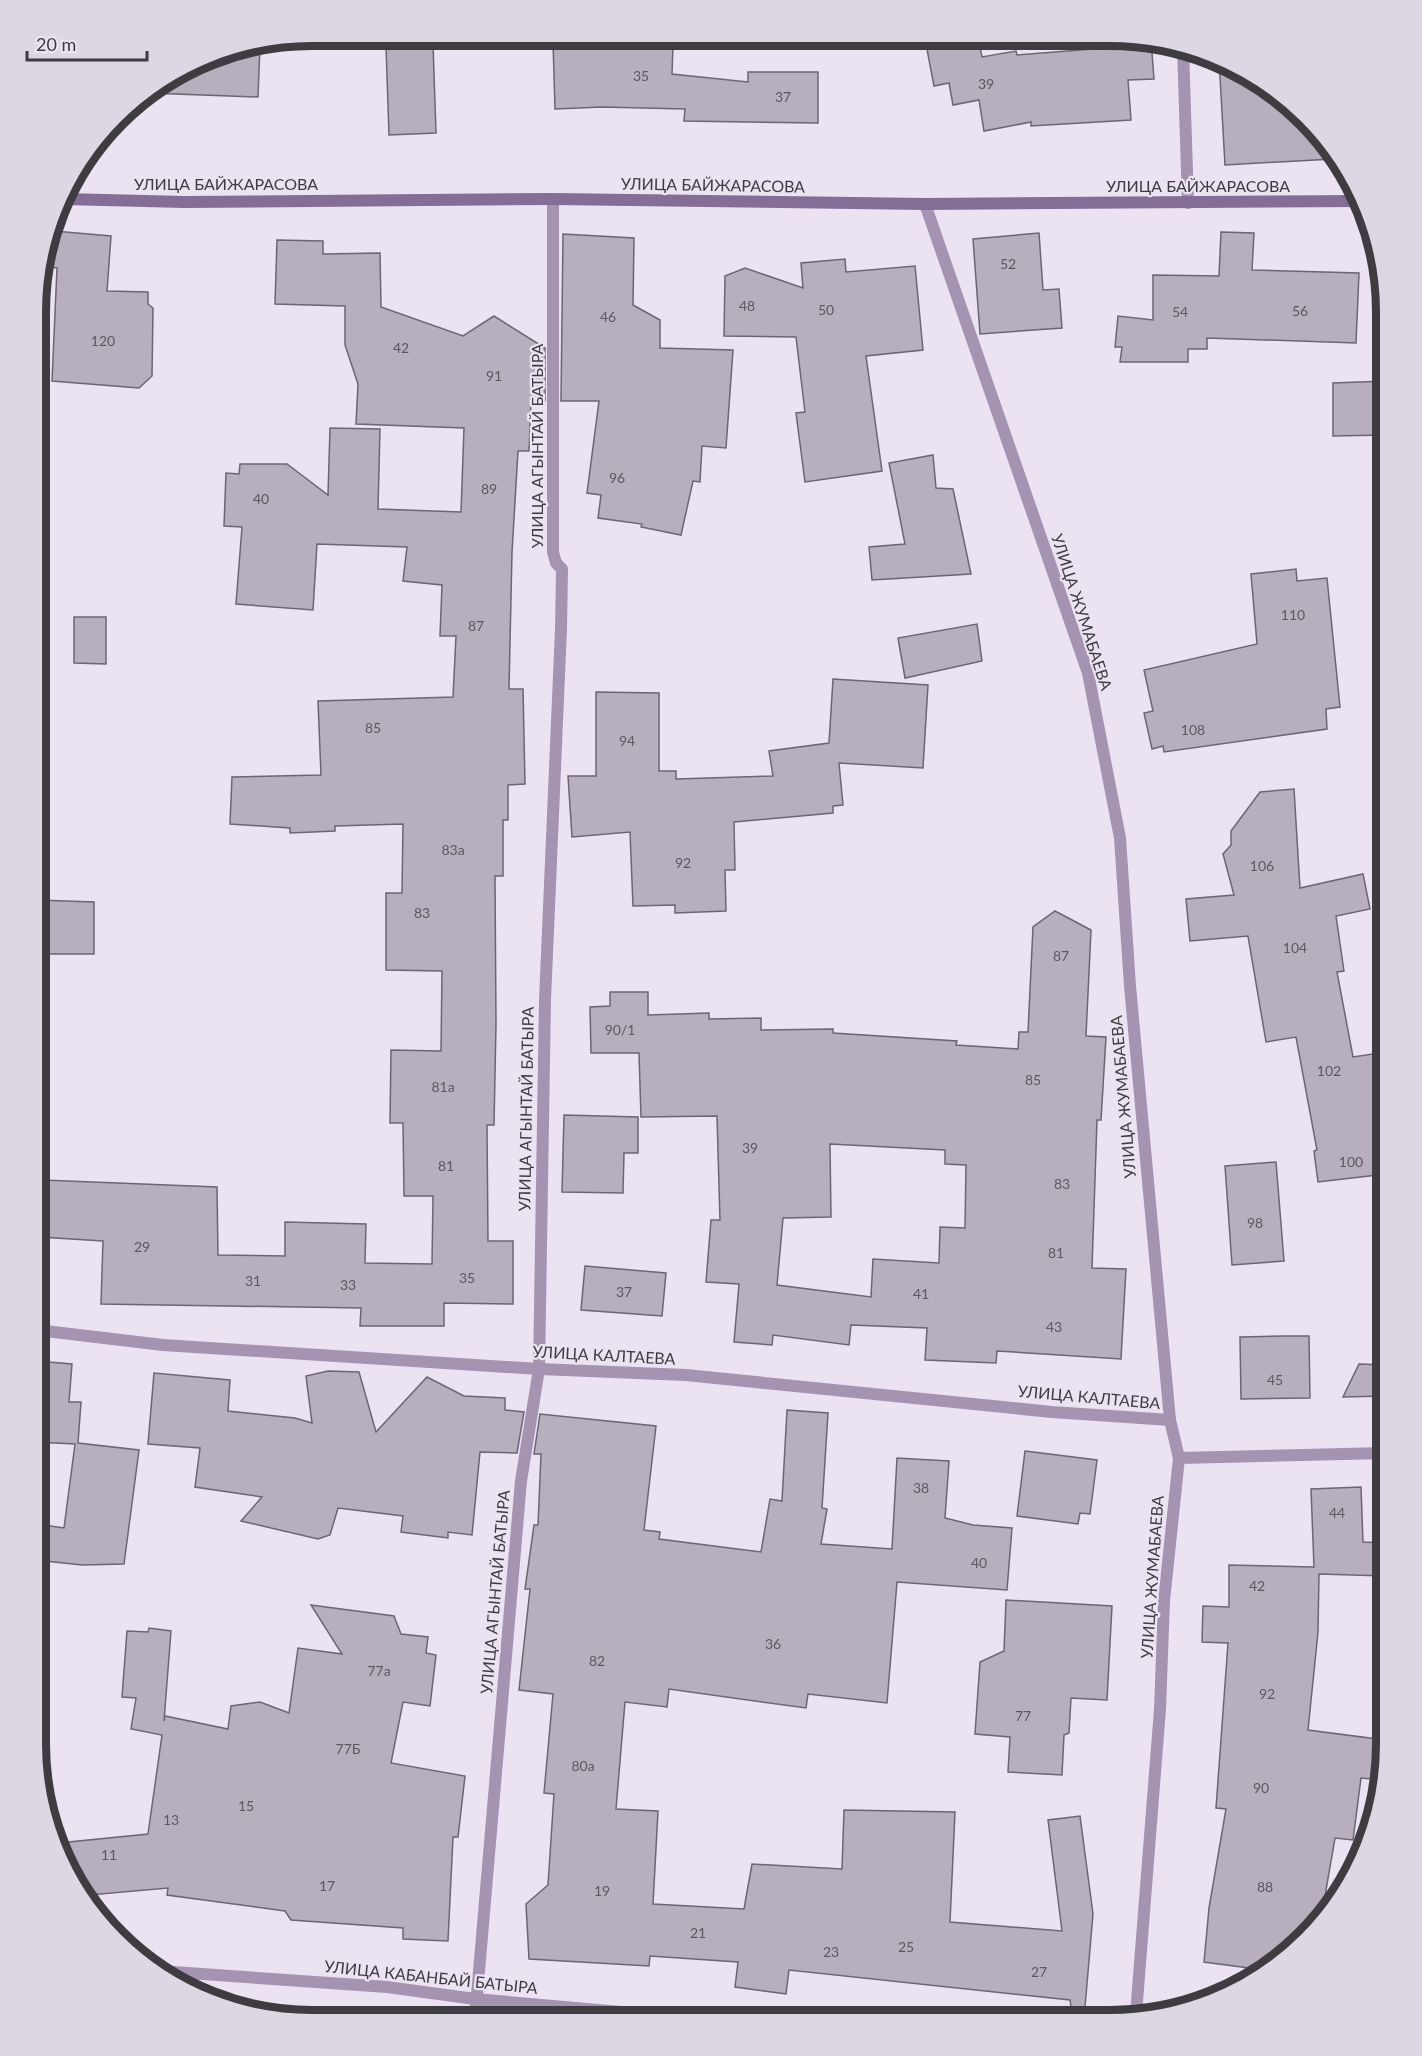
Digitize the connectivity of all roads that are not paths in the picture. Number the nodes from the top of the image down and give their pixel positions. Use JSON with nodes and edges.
{"nodes":[{"id":1,"x":1183,"y":58,"type":"edge"},
{"id":2,"x":72,"y":199,"type":"edge"},
{"id":3,"x":553,"y":199,"type":"junction"},
{"id":4,"x":1351,"y":201,"type":"edge"},
{"id":5,"x":1188,"y":203,"type":"junction"},
{"id":6,"x":925,"y":204,"type":"junction"},
{"id":7,"x":46,"y":1331,"type":"edge"},
{"id":8,"x":539,"y":1369,"type":"junction"},
{"id":9,"x":1170,"y":1420,"type":"junction"},
{"id":10,"x":1376,"y":1453,"type":"edge"},
{"id":11,"x":1179,"y":1458,"type":"junction"},
{"id":12,"x":176,"y":1972,"type":"edge"},
{"id":13,"x":475,"y":1999,"type":"junction"},
{"id":14,"x":1136,"y":2008,"type":"edge"},
{"id":15,"x":475,"y":2010,"type":"edge"},
{"id":16,"x":599,"y":2010,"type":"edge"}],
"edges":[{"from":1,"to":5,"type":"street"},
{"from":2,"to":3,"type":"street","name":"УЛИЦА БАЙЖАРАСОВА"},
{"from":3,"to":6,"type":"street","name":"УЛИЦА БАЙЖАРАСОВА"},
{"from":3,"to":8,"type":"street","name":"УЛИЦА АГЫНТАЙ БАТЫРА"},
{"from":4,"to":5,"type":"street","name":"УЛИЦА БАЙЖАРАСОВА"},
{"from":5,"to":6,"type":"street","name":"УЛИЦА БАЙЖАРАСОВА"},
{"from":6,"to":9,"type":"street","name":"УЛИЦА ЖУМАБАЕВА"},
{"from":7,"to":8,"type":"street","name":"УЛИЦА КАЛТАЕВА"},
{"from":8,"to":9,"type":"street","name":"УЛИЦА КАЛТАЕВА"},
{"from":8,"to":13,"type":"street","name":"УЛИЦА АГЫНТАЙ БАТЫРА"},
{"from":9,"to":11,"type":"street","name":"УЛИЦА ЖУМАБАЕВА"},
{"from":10,"to":11,"type":"street"},
{"from":11,"to":14,"type":"street","name":"УЛИЦА ЖУМАБАЕВА"},
{"from":12,"to":13,"type":"street","name":"УЛИЦА КАБАНБАЙ БАТЫРА"},
{"from":13,"to":15,"type":"street","name":"УЛИЦА АГЫНТАЙ БАТЫРА"},
{"from":13,"to":16,"type":"street","name":"УЛИЦА КАБАНБАЙ БАТЫРА"}]}
